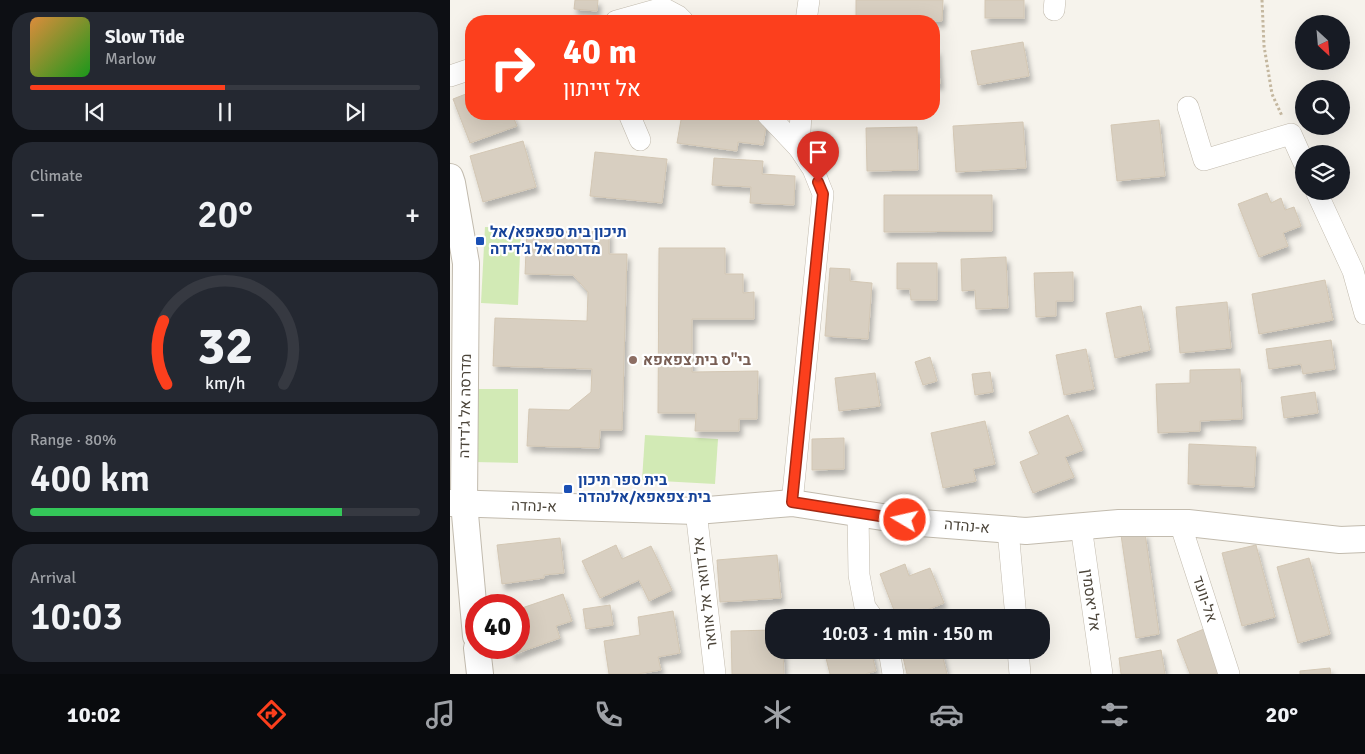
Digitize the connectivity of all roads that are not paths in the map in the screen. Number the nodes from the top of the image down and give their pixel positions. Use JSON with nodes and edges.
{"nodes":[{"id":1,"x":809,"y":0,"type":"edge"},
{"id":2,"x":638,"y":15,"type":"edge"},
{"id":3,"x":676,"y":15,"type":"edge"},
{"id":4,"x":807,"y":15,"type":"edge"},
{"id":5,"x":465,"y":71,"type":"edge"},
{"id":6,"x":450,"y":76,"type":"edge"},
{"id":7,"x":1188,"y":107,"type":"dead end"},
{"id":8,"x":632,"y":120,"type":"edge"},
{"id":9,"x":773,"y":120,"type":"edge"},
{"id":10,"x":801,"y":120,"type":"edge"},
{"id":11,"x":640,"y":140,"type":"dead end"},
{"id":12,"x":1296,"y":145,"type":"edge"},
{"id":13,"x":799,"y":148,"type":"junction"},
{"id":14,"x":450,"y":176,"type":"edge"},
{"id":15,"x":1320,"y":200,"type":"edge"},
{"id":16,"x":458,"y":288,"type":"edge"},
{"id":17,"x":1365,"y":314,"type":"edge"},
{"id":18,"x":792,"y":502,"type":"junction"},
{"id":19,"x":457,"y":503,"type":"edge"},
{"id":20,"x":696,"y":512,"type":"junction"},
{"id":21,"x":858,"y":513,"type":"junction"},
{"id":22,"x":1180,"y":523,"type":"junction"},
{"id":23,"x":1081,"y":526,"type":"junction"},
{"id":24,"x":1008,"y":530,"type":"junction"},
{"id":25,"x":1365,"y":539,"type":"edge"},
{"id":26,"x":470,"y":594,"type":"edge"},
{"id":27,"x":866,"y":609,"type":"edge"},
{"id":28,"x":1015,"y":609,"type":"edge"},
{"id":29,"x":478,"y":659,"type":"edge"},
{"id":30,"x":890,"y":659,"type":"edge"},
{"id":31,"x":1019,"y":659,"type":"edge"},
{"id":32,"x":480,"y":674,"type":"edge"},
{"id":33,"x":715,"y":674,"type":"edge"},
{"id":34,"x":893,"y":674,"type":"edge"},
{"id":35,"x":1020,"y":674,"type":"edge"},
{"id":36,"x":1102,"y":674,"type":"edge"},
{"id":37,"x":1229,"y":674,"type":"edge"}],
"edges":[{"from":1,"to":4,"type":"street"},
{"from":2,"to":3,"type":"street"},
{"from":5,"to":6,"type":"street"},
{"from":7,"to":12,"type":"street"},
{"from":8,"to":11,"type":"street"},
{"from":9,"to":13,"type":"street"},
{"from":10,"to":13,"type":"street"},
{"from":13,"to":18,"type":"street"},
{"from":14,"to":16,"type":"street","name":"מדרסה אל ג'דידה"},
{"from":15,"to":17,"type":"street"},
{"from":16,"to":19,"type":"street","name":"מדרסה אל ג'דידה"},
{"from":18,"to":20,"type":"street","name":"א-נהדה"},
{"from":18,"to":21,"type":"street","name":"א-נהדה"},
{"from":19,"to":20,"type":"street","name":"א-נהדה"},
{"from":19,"to":26,"type":"street","name":"מדרסה אל ג'דידה"},
{"from":20,"to":33,"type":"street","name":"אל דוואר אל אוואר"},
{"from":21,"to":24,"type":"street","name":"א-נהדה"},
{"from":21,"to":27,"type":"street"},
{"from":22,"to":23,"type":"street","name":"א-נהדה"},
{"from":22,"to":25,"type":"street","name":"א-נהדה"},
{"from":22,"to":37,"type":"street","name":"אל-וועד"},
{"from":23,"to":24,"type":"street","name":"א-נהדה"},
{"from":23,"to":36,"type":"street","name":"אל יאסמין"},
{"from":24,"to":28,"type":"street"},
{"from":29,"to":32,"type":"street"},
{"from":30,"to":34,"type":"street"},
{"from":31,"to":35,"type":"street"}]}
